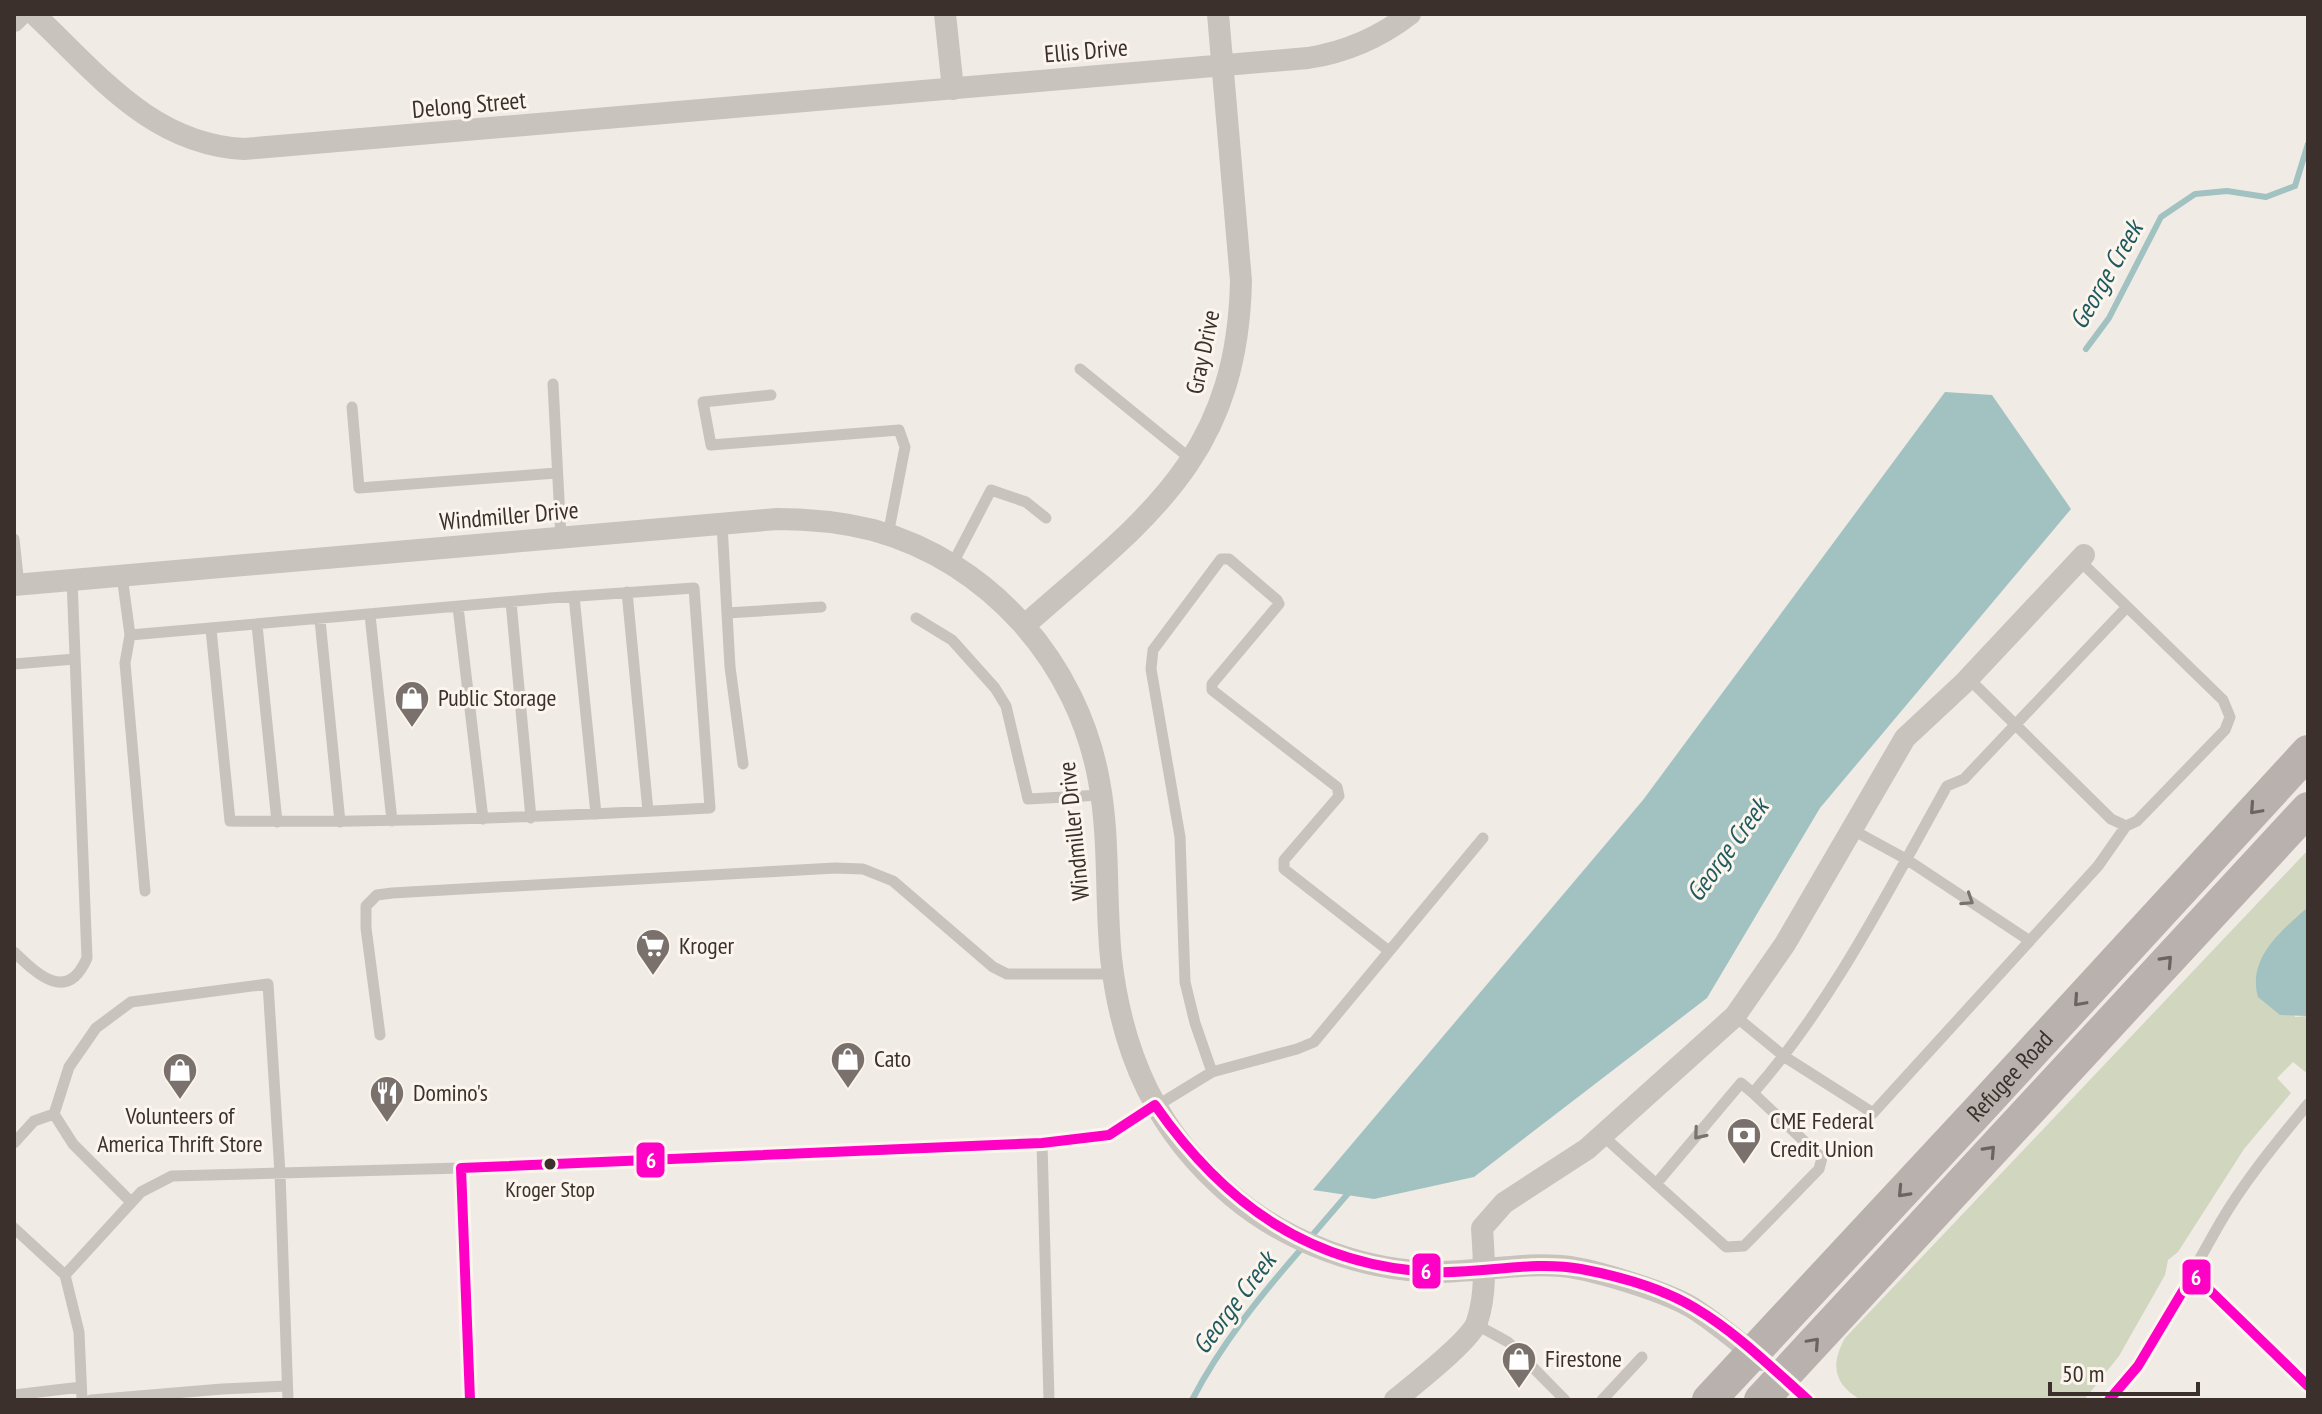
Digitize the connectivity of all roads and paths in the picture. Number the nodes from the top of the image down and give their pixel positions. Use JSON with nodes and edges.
{"nodes":[{"id":1,"x":21,"y":14,"type":"edge"},
{"id":2,"x":34,"y":14,"type":"edge"},
{"id":3,"x":945,"y":14,"type":"edge"},
{"id":4,"x":1218,"y":14,"type":"edge"},
{"id":5,"x":1410,"y":14,"type":"edge"},
{"id":6,"x":14,"y":21,"type":"edge"},
{"id":7,"x":1222,"y":65,"type":"junction"},
{"id":8,"x":953,"y":89,"type":"junction"},
{"id":9,"x":1080,"y":369,"type":"dead end"},
{"id":10,"x":553,"y":384,"type":"dead end"},
{"id":11,"x":771,"y":395,"type":"dead end"},
{"id":12,"x":352,"y":407,"type":"dead end"},
{"id":13,"x":1192,"y":460,"type":"junction"},
{"id":14,"x":556,"y":473,"type":"junction"},
{"id":15,"x":1046,"y":518,"type":"dead end"},
{"id":16,"x":722,"y":524,"type":"junction"},
{"id":17,"x":888,"y":535,"type":"junction"},
{"id":18,"x":561,"y":538,"type":"junction"},
{"id":19,"x":14,"y":539,"type":"edge"},
{"id":20,"x":2082,"y":558,"type":"joint"},
{"id":21,"x":952,"y":565,"type":"junction"},
{"id":22,"x":122,"y":576,"type":"junction"},
{"id":23,"x":72,"y":580,"type":"junction"},
{"id":24,"x":16,"y":585,"type":"edge"},
{"id":25,"x":627,"y":592,"type":"junction"},
{"id":26,"x":574,"y":596,"type":"junction"},
{"id":27,"x":511,"y":602,"type":"junction"},
{"id":28,"x":458,"y":607,"type":"junction"},
{"id":29,"x":821,"y":607,"type":"dead end"},
{"id":30,"x":2126,"y":608,"type":"junction"},
{"id":31,"x":727,"y":613,"type":"junction"},
{"id":32,"x":370,"y":615,"type":"junction"},
{"id":33,"x":916,"y":618,"type":"dead end"},
{"id":34,"x":320,"y":620,"type":"junction"},
{"id":35,"x":257,"y":625,"type":"junction"},
{"id":36,"x":1025,"y":625,"type":"junction"},
{"id":37,"x":211,"y":629,"type":"junction"},
{"id":38,"x":130,"y":635,"type":"junction"},
{"id":39,"x":75,"y":659,"type":"junction"},
{"id":40,"x":14,"y":664,"type":"edge"},
{"id":41,"x":1968,"y":678,"type":"junction"},
{"id":42,"x":2014,"y":724,"type":"junction"},
{"id":43,"x":2308,"y":752,"type":"edge"},
{"id":44,"x":743,"y":764,"type":"dead end"},
{"id":45,"x":1101,"y":795,"type":"junction"},
{"id":46,"x":2308,"y":809,"type":"edge"},
{"id":47,"x":648,"y":811,"type":"junction"},
{"id":48,"x":596,"y":814,"type":"junction"},
{"id":49,"x":531,"y":818,"type":"junction"},
{"id":50,"x":483,"y":819,"type":"junction"},
{"id":51,"x":392,"y":821,"type":"junction"},
{"id":52,"x":277,"y":822,"type":"junction"},
{"id":53,"x":340,"y":822,"type":"junction"},
{"id":54,"x":2126,"y":826,"type":"junction"},
{"id":55,"x":1850,"y":829,"type":"junction"},
{"id":56,"x":1483,"y":838,"type":"dead end"},
{"id":57,"x":1906,"y":859,"type":"junction"},
{"id":58,"x":145,"y":891,"type":"dead end"},
{"id":59,"x":2030,"y":941,"type":"junction"},
{"id":60,"x":1389,"y":951,"type":"junction"},
{"id":61,"x":14,"y":952,"type":"edge"},
{"id":62,"x":1114,"y":974,"type":"junction"},
{"id":63,"x":1735,"y":1016,"type":"junction"},
{"id":64,"x":380,"y":1035,"type":"dead end"},
{"id":65,"x":1785,"y":1057,"type":"junction"},
{"id":66,"x":1212,"y":1072,"type":"junction"},
{"id":67,"x":1753,"y":1093,"type":"junction"},
{"id":68,"x":2308,"y":1104,"type":"edge"},
{"id":69,"x":1155,"y":1105,"type":"junction"},
{"id":70,"x":54,"y":1114,"type":"junction"},
{"id":71,"x":1602,"y":1135,"type":"junction"},
{"id":72,"x":14,"y":1143,"type":"edge"},
{"id":73,"x":1042,"y":1143,"type":"junction"},
{"id":74,"x":461,"y":1168,"type":"junction"},
{"id":75,"x":280,"y":1173,"type":"junction"},
{"id":76,"x":1656,"y":1184,"type":"junction"},
{"id":77,"x":131,"y":1202,"type":"junction"},
{"id":78,"x":14,"y":1228,"type":"edge"},
{"id":79,"x":1485,"y":1269,"type":"junction"},
{"id":80,"x":2193,"y":1274,"type":"junction"},
{"id":81,"x":65,"y":1275,"type":"junction"},
{"id":82,"x":1477,"y":1325,"type":"junction"},
{"id":83,"x":1642,"y":1357,"type":"dead end"},
{"id":84,"x":1765,"y":1373,"type":"edge"},
{"id":85,"x":287,"y":1386,"type":"junction"},
{"id":86,"x":81,"y":1387,"type":"junction"},
{"id":87,"x":2307,"y":1392,"type":"edge"},
{"id":88,"x":14,"y":1395,"type":"edge"},
{"id":89,"x":82,"y":1400,"type":"edge"},
{"id":90,"x":91,"y":1400,"type":"edge"},
{"id":91,"x":288,"y":1400,"type":"edge"},
{"id":92,"x":470,"y":1400,"type":"edge"},
{"id":93,"x":1049,"y":1400,"type":"edge"},
{"id":94,"x":1395,"y":1400,"type":"edge"},
{"id":95,"x":1565,"y":1400,"type":"edge"},
{"id":96,"x":1602,"y":1400,"type":"edge"},
{"id":97,"x":1709,"y":1400,"type":"edge"},
{"id":98,"x":1808,"y":1400,"type":"edge"},
{"id":99,"x":2109,"y":1400,"type":"edge"}],
"edges":[{"from":1,"to":6,"type":"street"},
{"from":2,"to":8,"type":"street","name":"Delong Street"},
{"from":3,"to":8,"type":"street"},
{"from":4,"to":7,"type":"street","name":"Gray Drive"},
{"from":5,"to":7,"type":"street"},
{"from":7,"to":8,"type":"street","name":"Ellis Drive"},
{"from":7,"to":13,"type":"street","name":"Gray Drive"},
{"from":9,"to":13,"type":"lane"},
{"from":10,"to":14,"type":"lane"},
{"from":11,"to":17,"type":"lane"},
{"from":12,"to":14,"type":"lane"},
{"from":13,"to":36,"type":"street","name":"Gray Drive"},
{"from":14,"to":18,"type":"lane"},
{"from":15,"to":21,"type":"lane"},
{"from":16,"to":17,"type":"street","name":"Windmiller Drive"},
{"from":16,"to":18,"type":"street","name":"Windmiller Drive"},
{"from":16,"to":31,"type":"lane"},
{"from":17,"to":21,"type":"street","name":"Windmiller Drive"},
{"from":18,"to":22,"type":"street","name":"Windmiller Drive"},
{"from":19,"to":24,"type":"lane"},
{"from":20,"to":30,"type":"lane"},
{"from":20,"to":41,"type":"street"},
{"from":21,"to":36,"type":"street","name":"Windmiller Drive"},
{"from":22,"to":23,"type":"street","name":"Windmiller Drive"},
{"from":22,"to":38,"type":"lane"},
{"from":23,"to":24,"type":"street","name":"Windmiller Drive"},
{"from":23,"to":39,"type":"lane"},
{"from":25,"to":26,"type":"lane"},
{"from":25,"to":47,"type":"lane"},
{"from":25,"to":47,"type":"lane"},
{"from":26,"to":27,"type":"lane"},
{"from":26,"to":48,"type":"lane"},
{"from":27,"to":28,"type":"lane"},
{"from":27,"to":49,"type":"lane"},
{"from":28,"to":32,"type":"lane"},
{"from":28,"to":50,"type":"lane"},
{"from":29,"to":31,"type":"lane"},
{"from":30,"to":42,"type":"lane"},
{"from":30,"to":54,"type":"lane"},
{"from":31,"to":44,"type":"lane"},
{"from":32,"to":34,"type":"lane"},
{"from":32,"to":51,"type":"lane"},
{"from":33,"to":45,"type":"lane"},
{"from":34,"to":35,"type":"lane"},
{"from":34,"to":53,"type":"lane"},
{"from":35,"to":37,"type":"lane"},
{"from":35,"to":52,"type":"lane"},
{"from":36,"to":45,"type":"street","name":"Windmiller Drive"},
{"from":37,"to":38,"type":"lane"},
{"from":37,"to":52,"type":"lane"},
{"from":38,"to":58,"type":"lane"},
{"from":39,"to":40,"type":"lane"},
{"from":39,"to":61,"type":"lane"},
{"from":41,"to":42,"type":"lane"},
{"from":41,"to":55,"type":"street"},
{"from":42,"to":54,"type":"lane"},
{"from":42,"to":57,"type":"lane"},
{"from":43,"to":84,"type":"main road","name":"Refugee Road","one_way":true},
{"from":45,"to":62,"type":"street","name":"Windmiller Drive"},
{"from":84,"to":46,"type":"main road","name":"Refugee Road","one_way":true},
{"from":47,"to":48,"type":"lane"},
{"from":48,"to":49,"type":"lane"},
{"from":49,"to":50,"type":"lane"},
{"from":50,"to":51,"type":"lane"},
{"from":51,"to":53,"type":"lane"},
{"from":52,"to":53,"type":"lane"},
{"from":54,"to":59,"type":"lane"},
{"from":55,"to":57,"type":"lane"},
{"from":55,"to":63,"type":"street"},
{"from":56,"to":60,"type":"lane"},
{"from":57,"to":59,"type":"lane","one_way":true},
{"from":57,"to":65,"type":"lane"},
{"from":59,"to":65,"type":"lane"},
{"from":60,"to":66,"type":"lane"},
{"from":60,"to":66,"type":"lane"},
{"from":62,"to":64,"type":"lane"},
{"from":62,"to":69,"type":"street","name":"Windmiller Drive"},
{"from":63,"to":65,"type":"lane"},
{"from":63,"to":71,"type":"street"},
{"from":65,"to":67,"type":"lane"},
{"from":66,"to":69,"type":"lane"},
{"from":67,"to":76,"type":"lane","one_way":true},
{"from":67,"to":76,"type":"lane"},
{"from":68,"to":80,"type":"lane"},
{"from":69,"to":73,"type":"lane"},
{"from":69,"to":79,"type":"street","name":"Windmiller Drive"},
{"from":70,"to":72,"type":"lane"},
{"from":70,"to":75,"type":"lane"},
{"from":70,"to":77,"type":"lane"},
{"from":71,"to":76,"type":"lane"},
{"from":71,"to":79,"type":"street"},
{"from":73,"to":74,"type":"lane"},
{"from":73,"to":93,"type":"lane"},
{"from":74,"to":75,"type":"lane"},
{"from":74,"to":92,"type":"lane"},
{"from":75,"to":77,"type":"lane"},
{"from":75,"to":85,"type":"lane"},
{"from":77,"to":81,"type":"lane"},
{"from":78,"to":81,"type":"lane"},
{"from":79,"to":82,"type":"street"},
{"from":79,"to":84,"type":"street","name":"Windmiller Drive"},
{"from":80,"to":87,"type":"lane"},
{"from":80,"to":99,"type":"lane"},
{"from":81,"to":86,"type":"lane"},
{"from":82,"to":94,"type":"street"},
{"from":82,"to":95,"type":"lane"},
{"from":83,"to":96,"type":"lane"},
{"from":84,"to":97,"type":"main road","name":"Refugee Road"},
{"from":84,"to":98,"type":"lane"},
{"from":85,"to":90,"type":"lane"},
{"from":85,"to":91,"type":"lane"},
{"from":86,"to":88,"type":"lane"},
{"from":86,"to":89,"type":"lane"}]}
